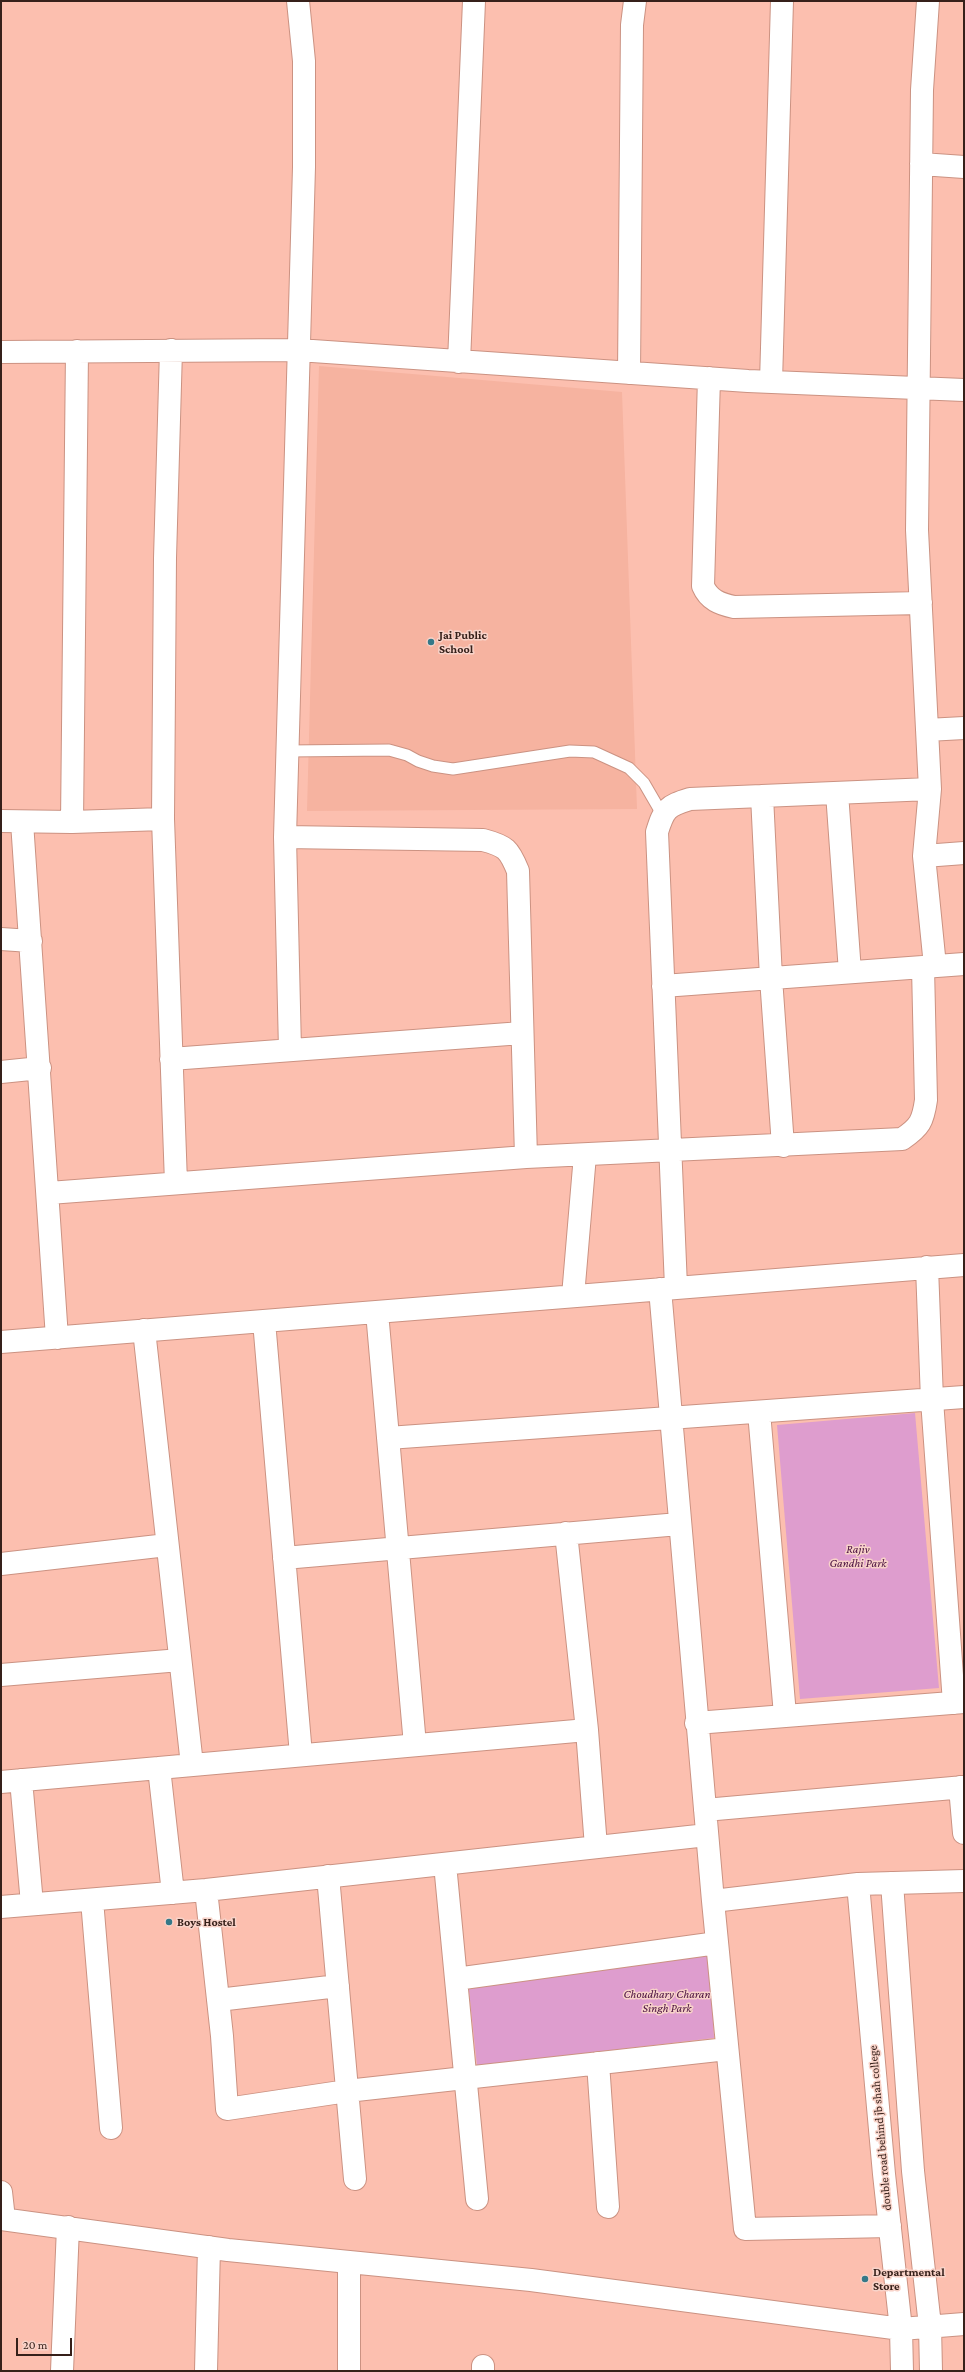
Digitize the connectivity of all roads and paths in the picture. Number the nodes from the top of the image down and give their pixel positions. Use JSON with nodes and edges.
{"nodes":[{"id":1,"x":298,"y":1,"type":"edge"},
{"id":2,"x":474,"y":1,"type":"edge"},
{"id":3,"x":635,"y":1,"type":"edge"},
{"id":4,"x":782,"y":1,"type":"edge"},
{"id":5,"x":928,"y":1,"type":"edge"},
{"id":6,"x":921,"y":164,"type":"junction"},
{"id":7,"x":964,"y":168,"type":"edge"},
{"id":8,"x":171,"y":350,"type":"junction"},
{"id":9,"x":298,"y":350,"type":"junction"},
{"id":10,"x":77,"y":351,"type":"junction"},
{"id":11,"x":1,"y":352,"type":"edge"},
{"id":12,"x":460,"y":362,"type":"junction"},
{"id":13,"x":629,"y":373,"type":"junction"},
{"id":14,"x":709,"y":378,"type":"junction"},
{"id":15,"x":771,"y":382,"type":"junction"},
{"id":16,"x":919,"y":387,"type":"junction"},
{"id":17,"x":964,"y":390,"type":"edge"},
{"id":18,"x":921,"y":603,"type":"junction"},
{"id":19,"x":964,"y":728,"type":"edge"},
{"id":20,"x":927,"y":730,"type":"junction"},
{"id":21,"x":287,"y":751,"type":"junction"},
{"id":22,"x":930,"y":789,"type":"junction"},
{"id":23,"x":837,"y":793,"type":"junction"},
{"id":24,"x":762,"y":796,"type":"junction"},
{"id":25,"x":662,"y":814,"type":"junction"},
{"id":26,"x":163,"y":819,"type":"junction"},
{"id":27,"x":12,"y":822,"type":"edge"},
{"id":28,"x":72,"y":822,"type":"junction"},
{"id":29,"x":285,"y":837,"type":"junction"},
{"id":30,"x":964,"y":853,"type":"edge"},
{"id":31,"x":924,"y":856,"type":"junction"},
{"id":32,"x":1,"y":939,"type":"edge"},
{"id":33,"x":31,"y":941,"type":"junction"},
{"id":34,"x":964,"y":964,"type":"edge"},
{"id":35,"x":929,"y":967,"type":"junction"},
{"id":36,"x":850,"y":972,"type":"junction"},
{"id":37,"x":771,"y":978,"type":"junction"},
{"id":38,"x":663,"y":986,"type":"junction"},
{"id":39,"x":522,"y":1033,"type":"junction"},
{"id":40,"x":290,"y":1050,"type":"junction"},
{"id":41,"x":171,"y":1059,"type":"junction"},
{"id":42,"x":40,"y":1068,"type":"junction"},
{"id":43,"x":1,"y":1072,"type":"edge"},
{"id":44,"x":784,"y":1146,"type":"junction"},
{"id":45,"x":670,"y":1152,"type":"junction"},
{"id":46,"x":585,"y":1155,"type":"junction"},
{"id":47,"x":526,"y":1158,"type":"junction"},
{"id":48,"x":176,"y":1183,"type":"junction"},
{"id":49,"x":49,"y":1193,"type":"junction"},
{"id":50,"x":964,"y":1265,"type":"edge"},
{"id":51,"x":928,"y":1267,"type":"junction"},
{"id":52,"x":668,"y":1288,"type":"junction"},
{"id":53,"x":573,"y":1296,"type":"junction"},
{"id":54,"x":377,"y":1312,"type":"junction"},
{"id":55,"x":264,"y":1321,"type":"junction"},
{"id":56,"x":144,"y":1330,"type":"junction"},
{"id":57,"x":57,"y":1338,"type":"junction"},
{"id":58,"x":1,"y":1342,"type":"edge"},
{"id":59,"x":964,"y":1397,"type":"edge"},
{"id":60,"x":932,"y":1400,"type":"junction"},
{"id":61,"x":759,"y":1412,"type":"junction"},
{"id":62,"x":669,"y":1419,"type":"junction"},
{"id":63,"x":388,"y":1438,"type":"junction"},
{"id":64,"x":679,"y":1524,"type":"junction"},
{"id":65,"x":566,"y":1533,"type":"junction"},
{"id":66,"x":167,"y":1546,"type":"junction"},
{"id":67,"x":397,"y":1547,"type":"junction"},
{"id":68,"x":284,"y":1558,"type":"junction"},
{"id":69,"x":1,"y":1564,"type":"edge"},
{"id":70,"x":180,"y":1660,"type":"junction"},
{"id":71,"x":1,"y":1675,"type":"edge"},
{"id":72,"x":959,"y":1703,"type":"edge"},
{"id":73,"x":785,"y":1715,"type":"junction"},
{"id":74,"x":696,"y":1723,"type":"junction"},
{"id":75,"x":587,"y":1730,"type":"junction"},
{"id":76,"x":415,"y":1745,"type":"junction"},
{"id":77,"x":301,"y":1755,"type":"junction"},
{"id":78,"x":192,"y":1765,"type":"junction"},
{"id":79,"x":159,"y":1768,"type":"junction"},
{"id":80,"x":11,"y":1781,"type":"edge"},
{"id":81,"x":962,"y":1787,"type":"edge"},
{"id":82,"x":705,"y":1810,"type":"junction"},
{"id":83,"x":964,"y":1833,"type":"edge"},
{"id":84,"x":707,"y":1835,"type":"junction"},
{"id":85,"x":596,"y":1847,"type":"junction"},
{"id":86,"x":445,"y":1864,"type":"junction"},
{"id":87,"x":328,"y":1876,"type":"junction"},
{"id":88,"x":964,"y":1881,"type":"edge"},
{"id":89,"x":892,"y":1883,"type":"junction"},
{"id":90,"x":858,"y":1884,"type":"junction"},
{"id":91,"x":206,"y":1890,"type":"junction"},
{"id":92,"x":173,"y":1893,"type":"junction"},
{"id":93,"x":92,"y":1900,"type":"junction"},
{"id":94,"x":713,"y":1901,"type":"junction"},
{"id":95,"x":32,"y":1904,"type":"junction"},
{"id":96,"x":1,"y":1907,"type":"edge"},
{"id":97,"x":717,"y":1943,"type":"junction"},
{"id":98,"x":456,"y":1978,"type":"junction"},
{"id":99,"x":338,"y":1986,"type":"junction"},
{"id":100,"x":218,"y":2000,"type":"junction"},
{"id":101,"x":727,"y":2049,"type":"junction"},
{"id":102,"x":598,"y":2063,"type":"junction"},
{"id":103,"x":466,"y":2078,"type":"junction"},
{"id":104,"x":347,"y":2091,"type":"junction"},
{"id":105,"x":111,"y":2128,"type":"dead end"},
{"id":106,"x":355,"y":2178,"type":"dead end"},
{"id":107,"x":1,"y":2192,"type":"edge"},
{"id":108,"x":477,"y":2199,"type":"dead end"},
{"id":109,"x":608,"y":2207,"type":"dead end"},
{"id":110,"x":2,"y":2219,"type":"edge"},
{"id":111,"x":890,"y":2226,"type":"junction"},
{"id":112,"x":68,"y":2227,"type":"junction"},
{"id":113,"x":122,"y":2235,"type":"junction"},
{"id":114,"x":208,"y":2247,"type":"junction"},
{"id":115,"x":263,"y":2253,"type":"junction"},
{"id":116,"x":349,"y":2262,"type":"junction"},
{"id":117,"x":964,"y":2324,"type":"edge"},
{"id":118,"x":930,"y":2326,"type":"junction"},
{"id":119,"x":900,"y":2329,"type":"junction"},
{"id":120,"x":62,"y":2371,"type":"edge"},
{"id":121,"x":206,"y":2371,"type":"edge"},
{"id":122,"x":349,"y":2371,"type":"edge"},
{"id":123,"x":902,"y":2371,"type":"edge"},
{"id":124,"x":932,"y":2371,"type":"edge"}],
"edges":[{"from":1,"to":9,"type":"street"},
{"from":2,"to":12,"type":"street"},
{"from":3,"to":13,"type":"street"},
{"from":4,"to":15,"type":"street"},
{"from":5,"to":6,"type":"street"},
{"from":6,"to":7,"type":"street"},
{"from":6,"to":16,"type":"street"},
{"from":8,"to":9,"type":"street"},
{"from":8,"to":10,"type":"street"},
{"from":8,"to":26,"type":"street"},
{"from":9,"to":12,"type":"street"},
{"from":9,"to":21,"type":"street"},
{"from":10,"to":11,"type":"street"},
{"from":10,"to":28,"type":"street"},
{"from":12,"to":13,"type":"street"},
{"from":13,"to":14,"type":"street"},
{"from":14,"to":15,"type":"street"},
{"from":14,"to":18,"type":"street"},
{"from":15,"to":16,"type":"street"},
{"from":16,"to":17,"type":"street"},
{"from":16,"to":18,"type":"street"},
{"from":18,"to":20,"type":"street"},
{"from":19,"to":20,"type":"street"},
{"from":20,"to":22,"type":"street"},
{"from":21,"to":25,"type":"lane"},
{"from":21,"to":29,"type":"street"},
{"from":22,"to":23,"type":"street"},
{"from":22,"to":31,"type":"street"},
{"from":23,"to":24,"type":"street"},
{"from":23,"to":36,"type":"street"},
{"from":24,"to":25,"type":"street"},
{"from":24,"to":37,"type":"street"},
{"from":25,"to":38,"type":"street"},
{"from":26,"to":28,"type":"street"},
{"from":26,"to":41,"type":"street"},
{"from":27,"to":28,"type":"street"},
{"from":27,"to":33,"type":"street"},
{"from":29,"to":39,"type":"street"},
{"from":29,"to":40,"type":"street"},
{"from":30,"to":31,"type":"street"},
{"from":31,"to":35,"type":"street"},
{"from":32,"to":33,"type":"street"},
{"from":33,"to":42,"type":"street"},
{"from":34,"to":35,"type":"street"},
{"from":35,"to":36,"type":"street"},
{"from":35,"to":44,"type":"street"},
{"from":36,"to":37,"type":"street"},
{"from":37,"to":38,"type":"street"},
{"from":37,"to":44,"type":"street"},
{"from":38,"to":45,"type":"street"},
{"from":39,"to":40,"type":"street"},
{"from":39,"to":47,"type":"street"},
{"from":40,"to":41,"type":"street"},
{"from":41,"to":48,"type":"street"},
{"from":42,"to":43,"type":"street"},
{"from":42,"to":49,"type":"street"},
{"from":44,"to":45,"type":"street"},
{"from":45,"to":46,"type":"street"},
{"from":45,"to":52,"type":"street"},
{"from":46,"to":47,"type":"street"},
{"from":46,"to":53,"type":"street"},
{"from":47,"to":48,"type":"street"},
{"from":48,"to":49,"type":"street"},
{"from":49,"to":57,"type":"street"},
{"from":50,"to":51,"type":"street"},
{"from":51,"to":52,"type":"street"},
{"from":51,"to":60,"type":"street"},
{"from":52,"to":53,"type":"street"},
{"from":52,"to":62,"type":"street"},
{"from":53,"to":54,"type":"street"},
{"from":54,"to":55,"type":"street"},
{"from":54,"to":63,"type":"street"},
{"from":55,"to":56,"type":"street"},
{"from":55,"to":68,"type":"street"},
{"from":56,"to":57,"type":"street"},
{"from":56,"to":66,"type":"street"},
{"from":57,"to":58,"type":"street"},
{"from":59,"to":60,"type":"street"},
{"from":60,"to":61,"type":"street"},
{"from":60,"to":72,"type":"street"},
{"from":61,"to":62,"type":"street"},
{"from":61,"to":73,"type":"street"},
{"from":62,"to":63,"type":"street"},
{"from":62,"to":64,"type":"street"},
{"from":63,"to":67,"type":"street"},
{"from":64,"to":65,"type":"street"},
{"from":64,"to":74,"type":"street"},
{"from":65,"to":67,"type":"street"},
{"from":65,"to":75,"type":"street"},
{"from":66,"to":69,"type":"street"},
{"from":66,"to":70,"type":"street"},
{"from":67,"to":68,"type":"street"},
{"from":67,"to":76,"type":"street"},
{"from":68,"to":77,"type":"street"},
{"from":70,"to":71,"type":"street"},
{"from":70,"to":78,"type":"street"},
{"from":72,"to":73,"type":"street"},
{"from":73,"to":74,"type":"street"},
{"from":74,"to":82,"type":"street"},
{"from":75,"to":76,"type":"street"},
{"from":75,"to":85,"type":"street"},
{"from":76,"to":77,"type":"street"},
{"from":77,"to":78,"type":"street"},
{"from":78,"to":79,"type":"street"},
{"from":79,"to":80,"type":"street"},
{"from":79,"to":92,"type":"street"},
{"from":80,"to":95,"type":"street"},
{"from":81,"to":82,"type":"street"},
{"from":81,"to":83,"type":"street"},
{"from":82,"to":84,"type":"street"},
{"from":84,"to":85,"type":"street"},
{"from":84,"to":94,"type":"street"},
{"from":85,"to":86,"type":"street"},
{"from":86,"to":87,"type":"street"},
{"from":86,"to":98,"type":"street"},
{"from":87,"to":91,"type":"street"},
{"from":87,"to":99,"type":"street"},
{"from":88,"to":89,"type":"street"},
{"from":89,"to":90,"type":"street"},
{"from":89,"to":118,"type":"street"},
{"from":90,"to":94,"type":"street"},
{"from":90,"to":111,"type":"street","name":"double road behind jb shah college"},
{"from":91,"to":92,"type":"street"},
{"from":91,"to":100,"type":"street"},
{"from":92,"to":93,"type":"street"},
{"from":93,"to":95,"type":"street"},
{"from":93,"to":105,"type":"street"},
{"from":94,"to":97,"type":"street"},
{"from":95,"to":96,"type":"street"},
{"from":97,"to":98,"type":"street"},
{"from":97,"to":101,"type":"street"},
{"from":98,"to":103,"type":"street"},
{"from":99,"to":100,"type":"street"},
{"from":99,"to":104,"type":"street"},
{"from":100,"to":104,"type":"street"},
{"from":101,"to":102,"type":"street"},
{"from":101,"to":111,"type":"street"},
{"from":102,"to":103,"type":"street"},
{"from":102,"to":109,"type":"street"},
{"from":103,"to":104,"type":"street"},
{"from":103,"to":108,"type":"street"},
{"from":104,"to":106,"type":"street"},
{"from":107,"to":110,"type":"street"},
{"from":110,"to":112,"type":"street"},
{"from":111,"to":119,"type":"street","name":"double road behind jb shah college"},
{"from":112,"to":113,"type":"street"},
{"from":112,"to":120,"type":"street"},
{"from":113,"to":114,"type":"street"},
{"from":113,"to":115,"type":"street"},
{"from":114,"to":115,"type":"street"},
{"from":114,"to":121,"type":"street"},
{"from":115,"to":116,"type":"street"},
{"from":116,"to":119,"type":"street"},
{"from":116,"to":122,"type":"street"},
{"from":117,"to":118,"type":"street"},
{"from":118,"to":119,"type":"street"},
{"from":118,"to":124,"type":"street"},
{"from":119,"to":123,"type":"street","name":"double road behind jb shah college"}]}
